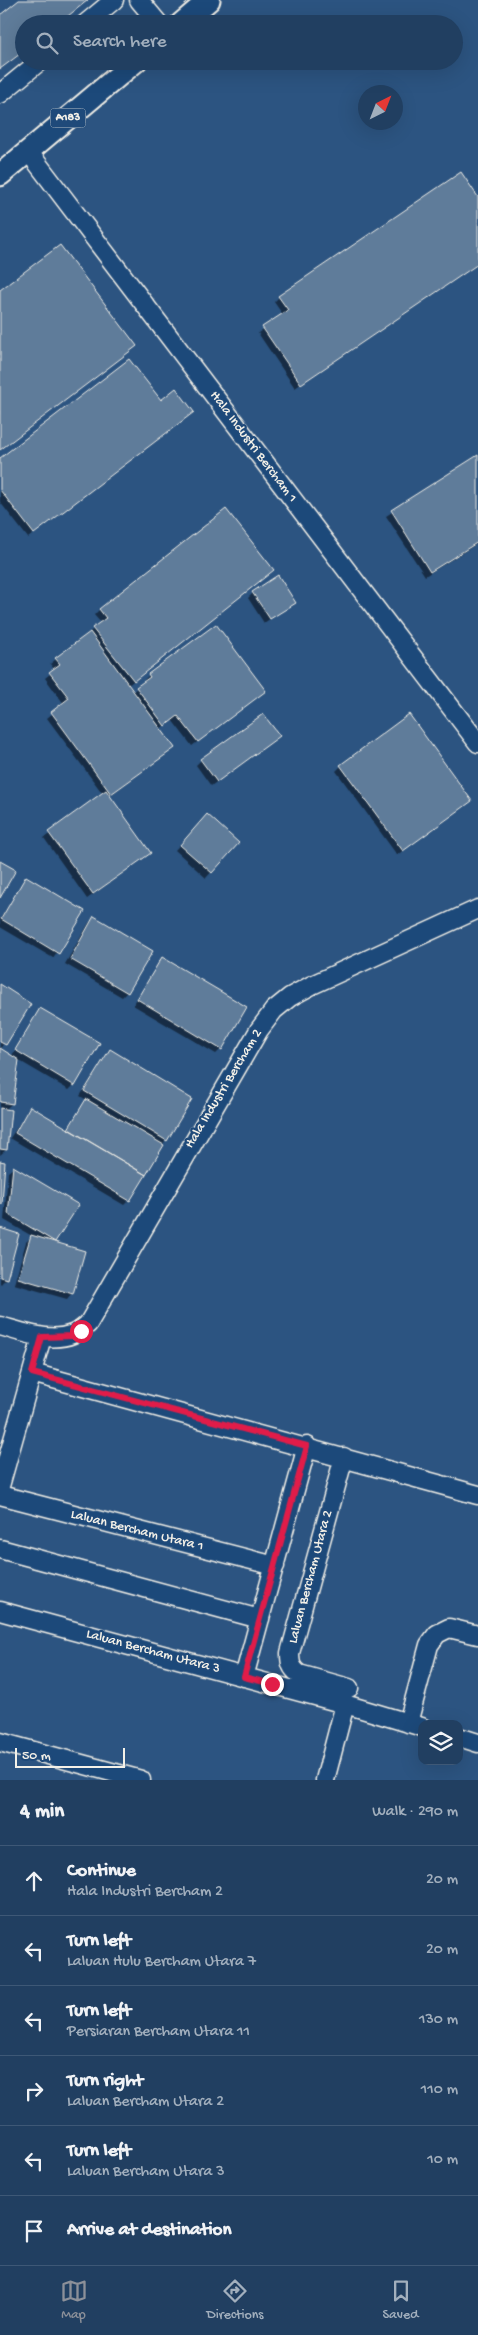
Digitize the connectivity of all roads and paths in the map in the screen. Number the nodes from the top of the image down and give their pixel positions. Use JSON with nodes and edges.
{"nodes":[{"id":1,"x":114,"y":0,"type":"edge"},
{"id":2,"x":139,"y":0,"type":"edge"},
{"id":3,"x":210,"y":0,"type":"edge"},
{"id":4,"x":96,"y":15,"type":"edge"},
{"id":5,"x":152,"y":15,"type":"edge"},
{"id":6,"x":192,"y":15,"type":"edge"},
{"id":7,"x":29,"y":70,"type":"edge"},
{"id":8,"x":125,"y":70,"type":"edge"},
{"id":9,"x":0,"y":94,"type":"edge"},
{"id":10,"x":28,"y":151,"type":"junction"},
{"id":11,"x":0,"y":174,"type":"edge"},
{"id":12,"x":478,"y":743,"type":"edge"},
{"id":13,"x":478,"y":909,"type":"edge"},
{"id":14,"x":0,"y":1326,"type":"edge"},
{"id":15,"x":42,"y":1337,"type":"junction"},
{"id":16,"x":32,"y":1373,"type":"junction"},
{"id":17,"x":307,"y":1446,"type":"junction"},
{"id":18,"x":344,"y":1457,"type":"junction"},
{"id":19,"x":0,"y":1486,"type":"edge"},
{"id":20,"x":478,"y":1495,"type":"edge"},
{"id":21,"x":0,"y":1496,"type":"edge"},
{"id":22,"x":0,"y":1548,"type":"edge"},
{"id":23,"x":275,"y":1566,"type":"junction"},
{"id":24,"x":0,"y":1611,"type":"edge"},
{"id":25,"x":260,"y":1619,"type":"junction"},
{"id":26,"x":478,"y":1635,"type":"edge"},
{"id":27,"x":244,"y":1677,"type":"junction"},
{"id":28,"x":347,"y":1696,"type":"junction"},
{"id":29,"x":415,"y":1725,"type":"edge"},
{"id":30,"x":463,"y":1738,"type":"edge"},
{"id":31,"x":0,"y":1742,"type":"edge"},
{"id":32,"x":478,"y":1743,"type":"edge"},
{"id":33,"x":134,"y":1779,"type":"edge"},
{"id":34,"x":325,"y":1780,"type":"edge"}],
"edges":[{"from":1,"to":4,"type":"street"},
{"from":2,"to":5,"type":"street"},
{"from":3,"to":6,"type":"main road"},
{"from":7,"to":9,"type":"street"},
{"from":8,"to":10,"type":"main road","number":"A183"},
{"from":10,"to":11,"type":"main road","number":"A183"},
{"from":10,"to":12,"type":"street","name":"Hala Industri Bercham 1"},
{"from":13,"to":15,"type":"street","name":"Hala Industri Bercham 2"},
{"from":14,"to":15,"type":"street","name":"Hala Industri Bercham 2"},
{"from":15,"to":16,"type":"street"},
{"from":16,"to":17,"type":"street"},
{"from":16,"to":19,"type":"street"},
{"from":17,"to":18,"type":"street"},
{"from":17,"to":23,"type":"street"},
{"from":18,"to":20,"type":"street"},
{"from":18,"to":28,"type":"street","name":"Laluan Bercham Utara 2"},
{"from":21,"to":23,"type":"street","name":"Laluan Bercham Utara 1"},
{"from":22,"to":25,"type":"street"},
{"from":23,"to":25,"type":"street"},
{"from":24,"to":27,"type":"street","name":"Laluan Bercham Utara 3"},
{"from":25,"to":27,"type":"street"},
{"from":26,"to":29,"type":"street"},
{"from":27,"to":28,"type":"street","name":"Laluan Bercham Utara 3"},
{"from":28,"to":29,"type":"street","name":"Laluan Bercham Utara 3"},
{"from":28,"to":34,"type":"street"},
{"from":30,"to":32,"type":"street"},
{"from":31,"to":33,"type":"street"}]}
